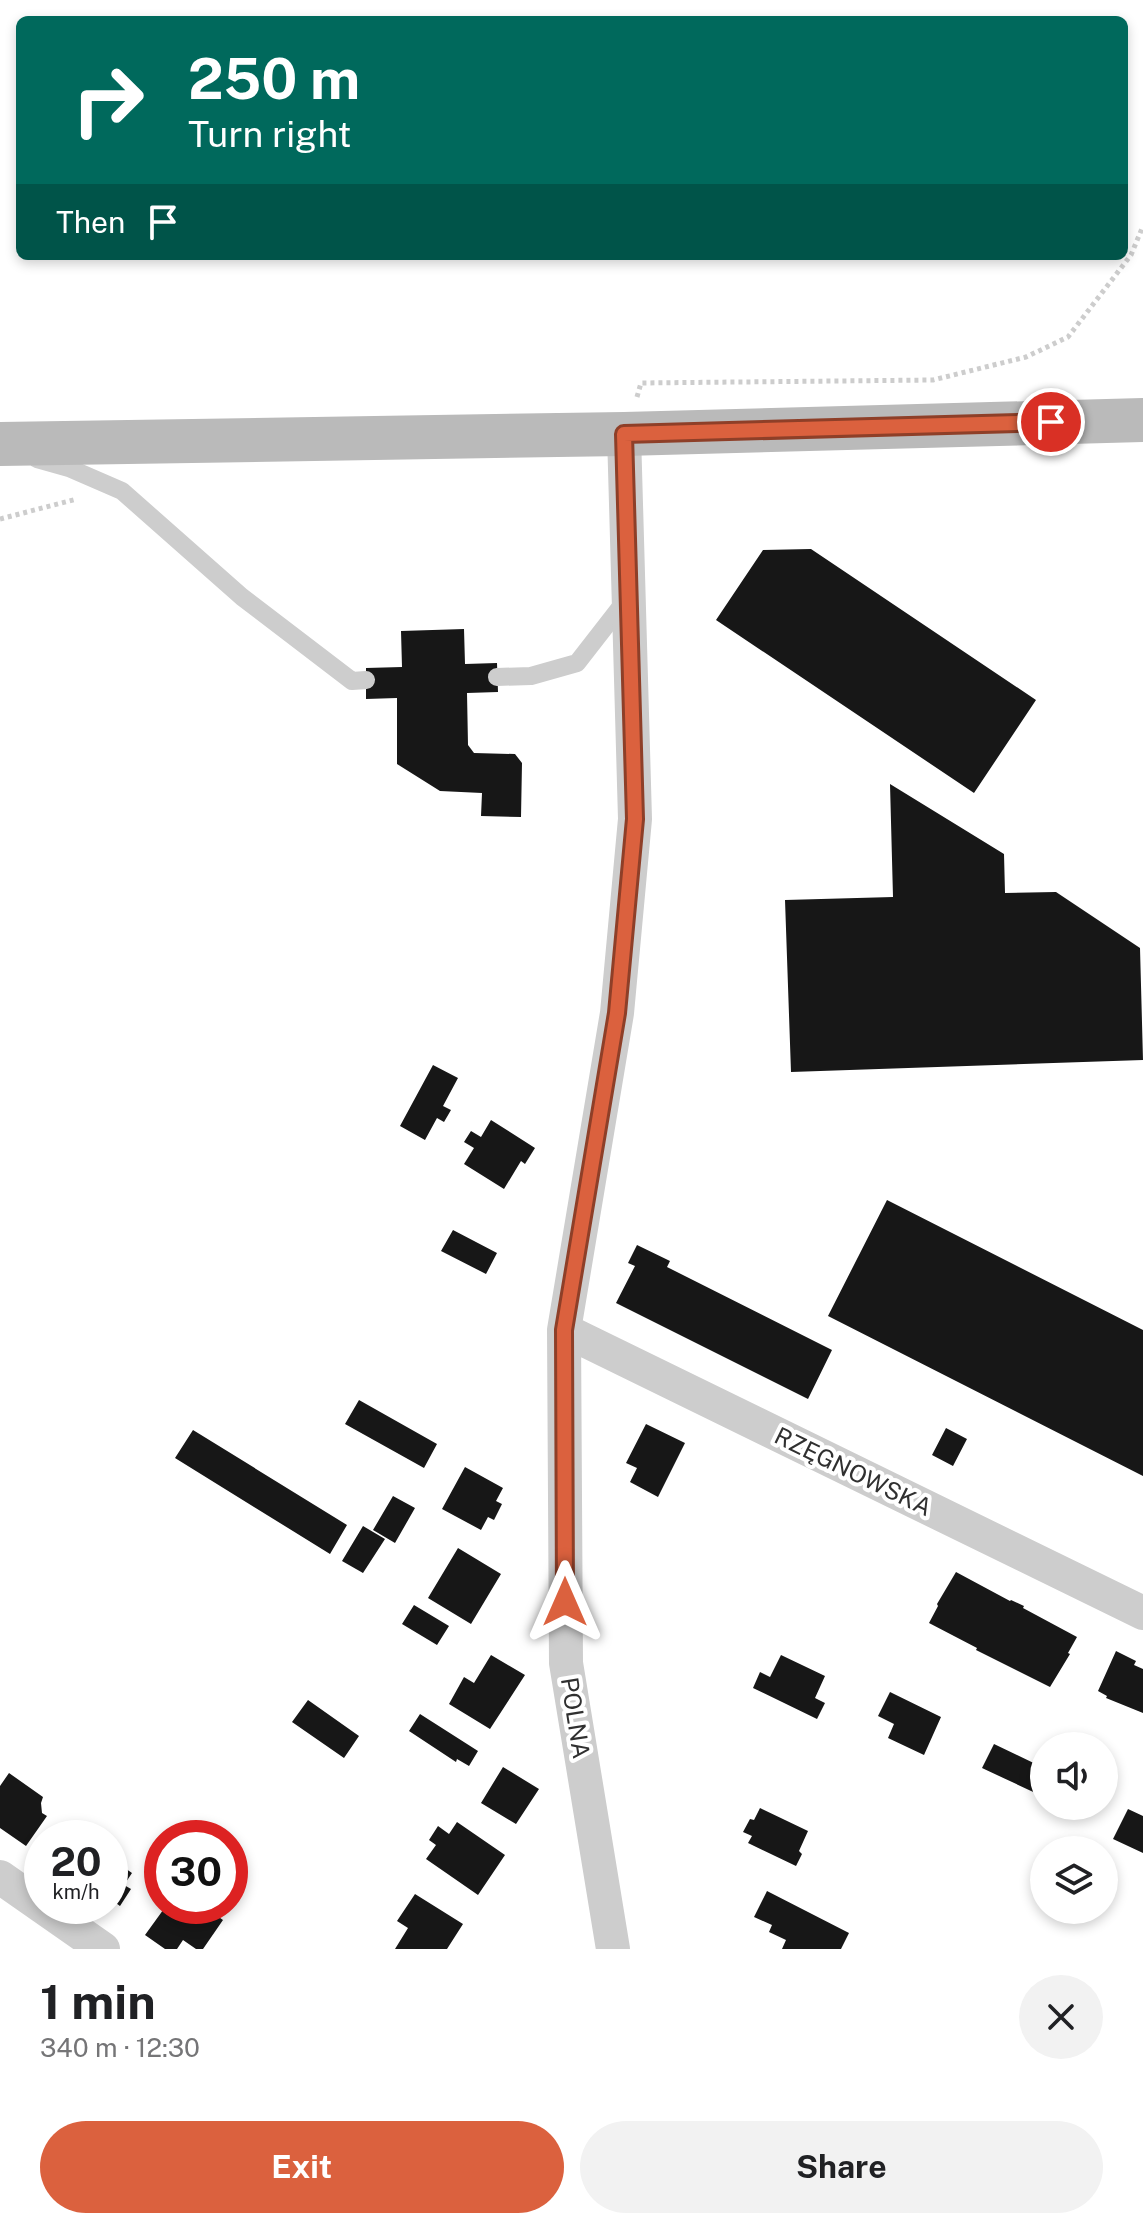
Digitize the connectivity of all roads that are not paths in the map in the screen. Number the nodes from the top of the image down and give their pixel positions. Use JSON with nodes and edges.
{"nodes":[{"id":1,"x":1143,"y":420,"type":"edge"},
{"id":2,"x":624,"y":434,"type":"junction"},
{"id":3,"x":0,"y":446,"type":"edge"},
{"id":4,"x":628,"y":597,"type":"junction"},
{"id":5,"x":497,"y":677,"type":"dead end"},
{"id":6,"x":366,"y":680,"type":"dead end"},
{"id":7,"x":564,"y":1330,"type":"junction"},
{"id":8,"x":1143,"y":1613,"type":"edge"},
{"id":9,"x":0,"y":1877,"type":"edge"},
{"id":10,"x":103,"y":1949,"type":"edge"},
{"id":11,"x":613,"y":1949,"type":"edge"}],
"edges":[{"from":1,"to":2,"type":"main road"},
{"from":2,"to":3,"type":"main road"},
{"from":2,"to":4,"type":"street","name":"POLNA"},
{"from":3,"to":6,"type":"lane"},
{"from":4,"to":5,"type":"lane"},
{"from":4,"to":7,"type":"street","name":"POLNA"},
{"from":7,"to":8,"type":"street","name":"RZĘGNOWSKA"},
{"from":7,"to":11,"type":"street","name":"POLNA"},
{"from":9,"to":10,"type":"street"}]}
